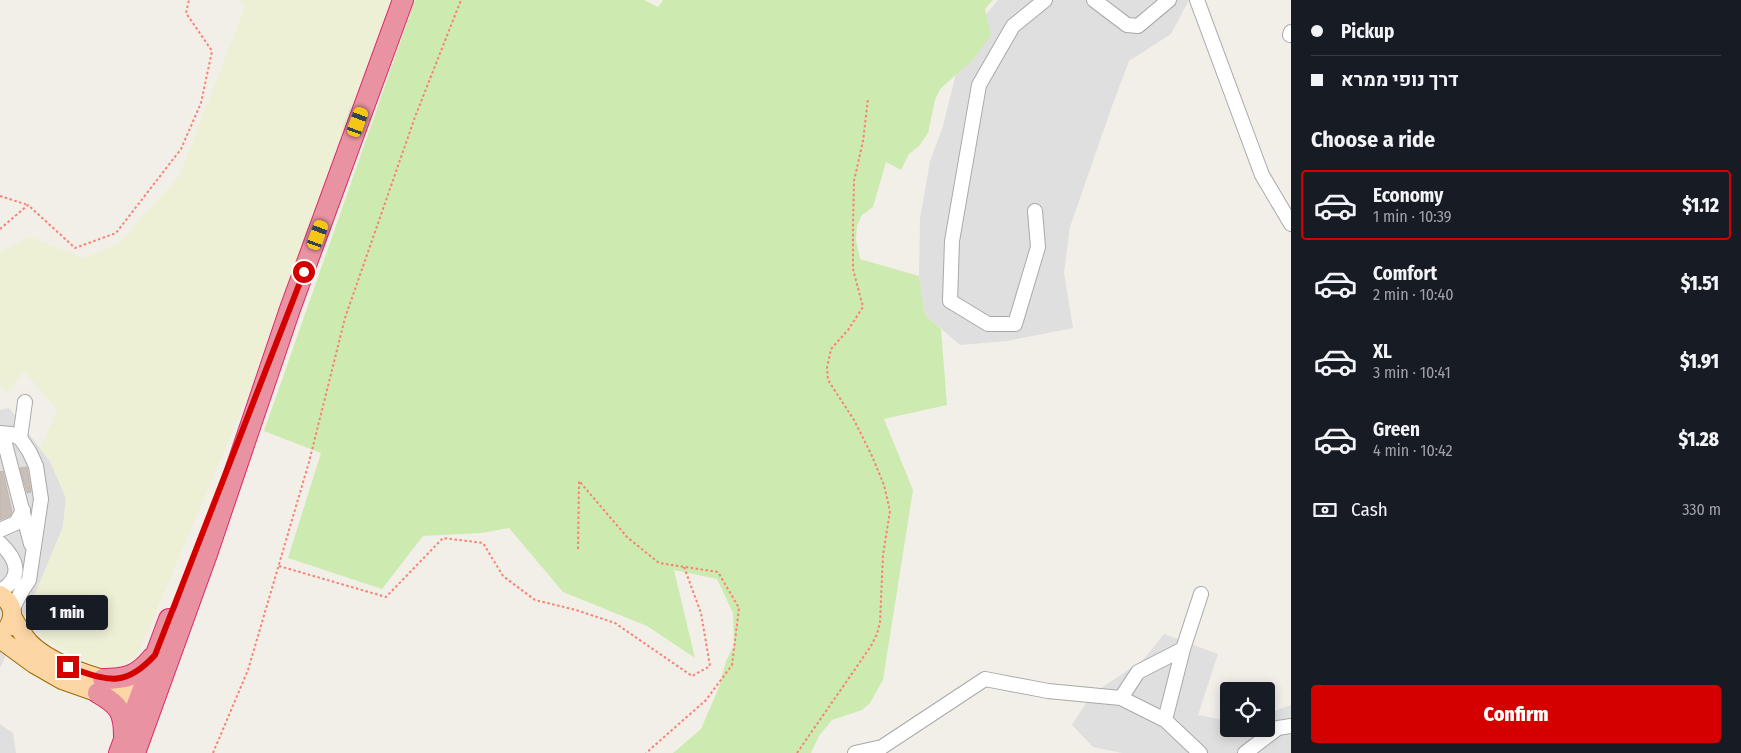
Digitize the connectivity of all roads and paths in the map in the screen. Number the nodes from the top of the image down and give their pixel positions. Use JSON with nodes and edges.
{"nodes":[{"id":1,"x":189,"y":0,"type":"edge"},
{"id":2,"x":403,"y":0,"type":"edge"},
{"id":3,"x":461,"y":0,"type":"edge"},
{"id":4,"x":1045,"y":0,"type":"edge"},
{"id":5,"x":1094,"y":0,"type":"edge"},
{"id":6,"x":1169,"y":0,"type":"edge"},
{"id":7,"x":1197,"y":0,"type":"edge"},
{"id":8,"x":868,"y":99,"type":"dead end"},
{"id":9,"x":0,"y":196,"type":"edge"},
{"id":10,"x":28,"y":205,"type":"junction"},
{"id":11,"x":1035,"y":211,"type":"dead end"},
{"id":12,"x":1291,"y":224,"type":"edge"},
{"id":13,"x":0,"y":229,"type":"edge"},
{"id":14,"x":290,"y":310,"type":"junction"},
{"id":15,"x":25,"y":402,"type":"dead end"},
{"id":16,"x":0,"y":433,"type":"edge"},
{"id":17,"x":20,"y":438,"type":"junction"},
{"id":18,"x":0,"y":441,"type":"edge"},
{"id":19,"x":23,"y":510,"type":"junction"},
{"id":20,"x":0,"y":530,"type":"edge"},
{"id":21,"x":0,"y":544,"type":"edge"},
{"id":22,"x":578,"y":549,"type":"dead end"},
{"id":23,"x":34,"y":554,"type":"junction"},
{"id":24,"x":279,"y":566,"type":"junction"},
{"id":25,"x":684,"y":567,"type":"junction"},
{"id":26,"x":0,"y":591,"type":"edge"},
{"id":27,"x":1200,"y":594,"type":"dead end"},
{"id":28,"x":0,"y":595,"type":"edge"},
{"id":29,"x":12,"y":613,"type":"junction"},
{"id":30,"x":0,"y":633,"type":"edge"},
{"id":31,"x":0,"y":639,"type":"edge"},
{"id":32,"x":1183,"y":649,"type":"junction"},
{"id":33,"x":155,"y":655,"type":"junction"},
{"id":34,"x":101,"y":686,"type":"junction"},
{"id":35,"x":1121,"y":698,"type":"junction"},
{"id":36,"x":144,"y":700,"type":"junction"},
{"id":37,"x":1165,"y":720,"type":"junction"},
{"id":38,"x":1291,"y":726,"type":"edge"},
{"id":39,"x":126,"y":748,"type":"edge"},
{"id":40,"x":213,"y":753,"type":"edge"},
{"id":41,"x":646,"y":753,"type":"edge"},
{"id":42,"x":797,"y":753,"type":"edge"},
{"id":43,"x":855,"y":753,"type":"edge"},
{"id":44,"x":1200,"y":753,"type":"edge"},
{"id":45,"x":1246,"y":753,"type":"edge"}],
"edges":[{"from":1,"to":10,"type":"path"},
{"from":2,"to":14,"type":"highway"},
{"from":3,"to":24,"type":"path"},
{"from":4,"to":11,"type":"street"},
{"from":5,"to":6,"type":"street"},
{"from":7,"to":12,"type":"street"},
{"from":8,"to":42,"type":"path"},
{"from":9,"to":10,"type":"path"},
{"from":10,"to":13,"type":"path"},
{"from":14,"to":33,"type":"highway"},
{"from":14,"to":36,"type":"highway"},
{"from":15,"to":17,"type":"street"},
{"from":16,"to":17,"type":"street"},
{"from":17,"to":23,"type":"street"},
{"from":18,"to":19,"type":"street"},
{"from":19,"to":20,"type":"street"},
{"from":19,"to":23,"type":"street"},
{"from":21,"to":26,"type":"street"},
{"from":22,"to":25,"type":"path"},
{"from":23,"to":29,"type":"street"},
{"from":24,"to":25,"type":"path"},
{"from":24,"to":40,"type":"path"},
{"from":25,"to":41,"type":"path"},
{"from":27,"to":32,"type":"street"},
{"from":28,"to":29,"type":"main road"},
{"from":29,"to":30,"type":"main road"},
{"from":29,"to":34,"type":"main road"},
{"from":31,"to":34,"type":"main road"},
{"from":32,"to":35,"type":"street"},
{"from":32,"to":37,"type":"street"},
{"from":33,"to":34,"type":"highway"},
{"from":33,"to":36,"type":"highway"},
{"from":34,"to":36,"type":"main road"},
{"from":34,"to":39,"type":"highway"},
{"from":35,"to":37,"type":"street"},
{"from":35,"to":43,"type":"street"},
{"from":36,"to":39,"type":"highway"},
{"from":37,"to":44,"type":"street"},
{"from":38,"to":45,"type":"street"}]}
